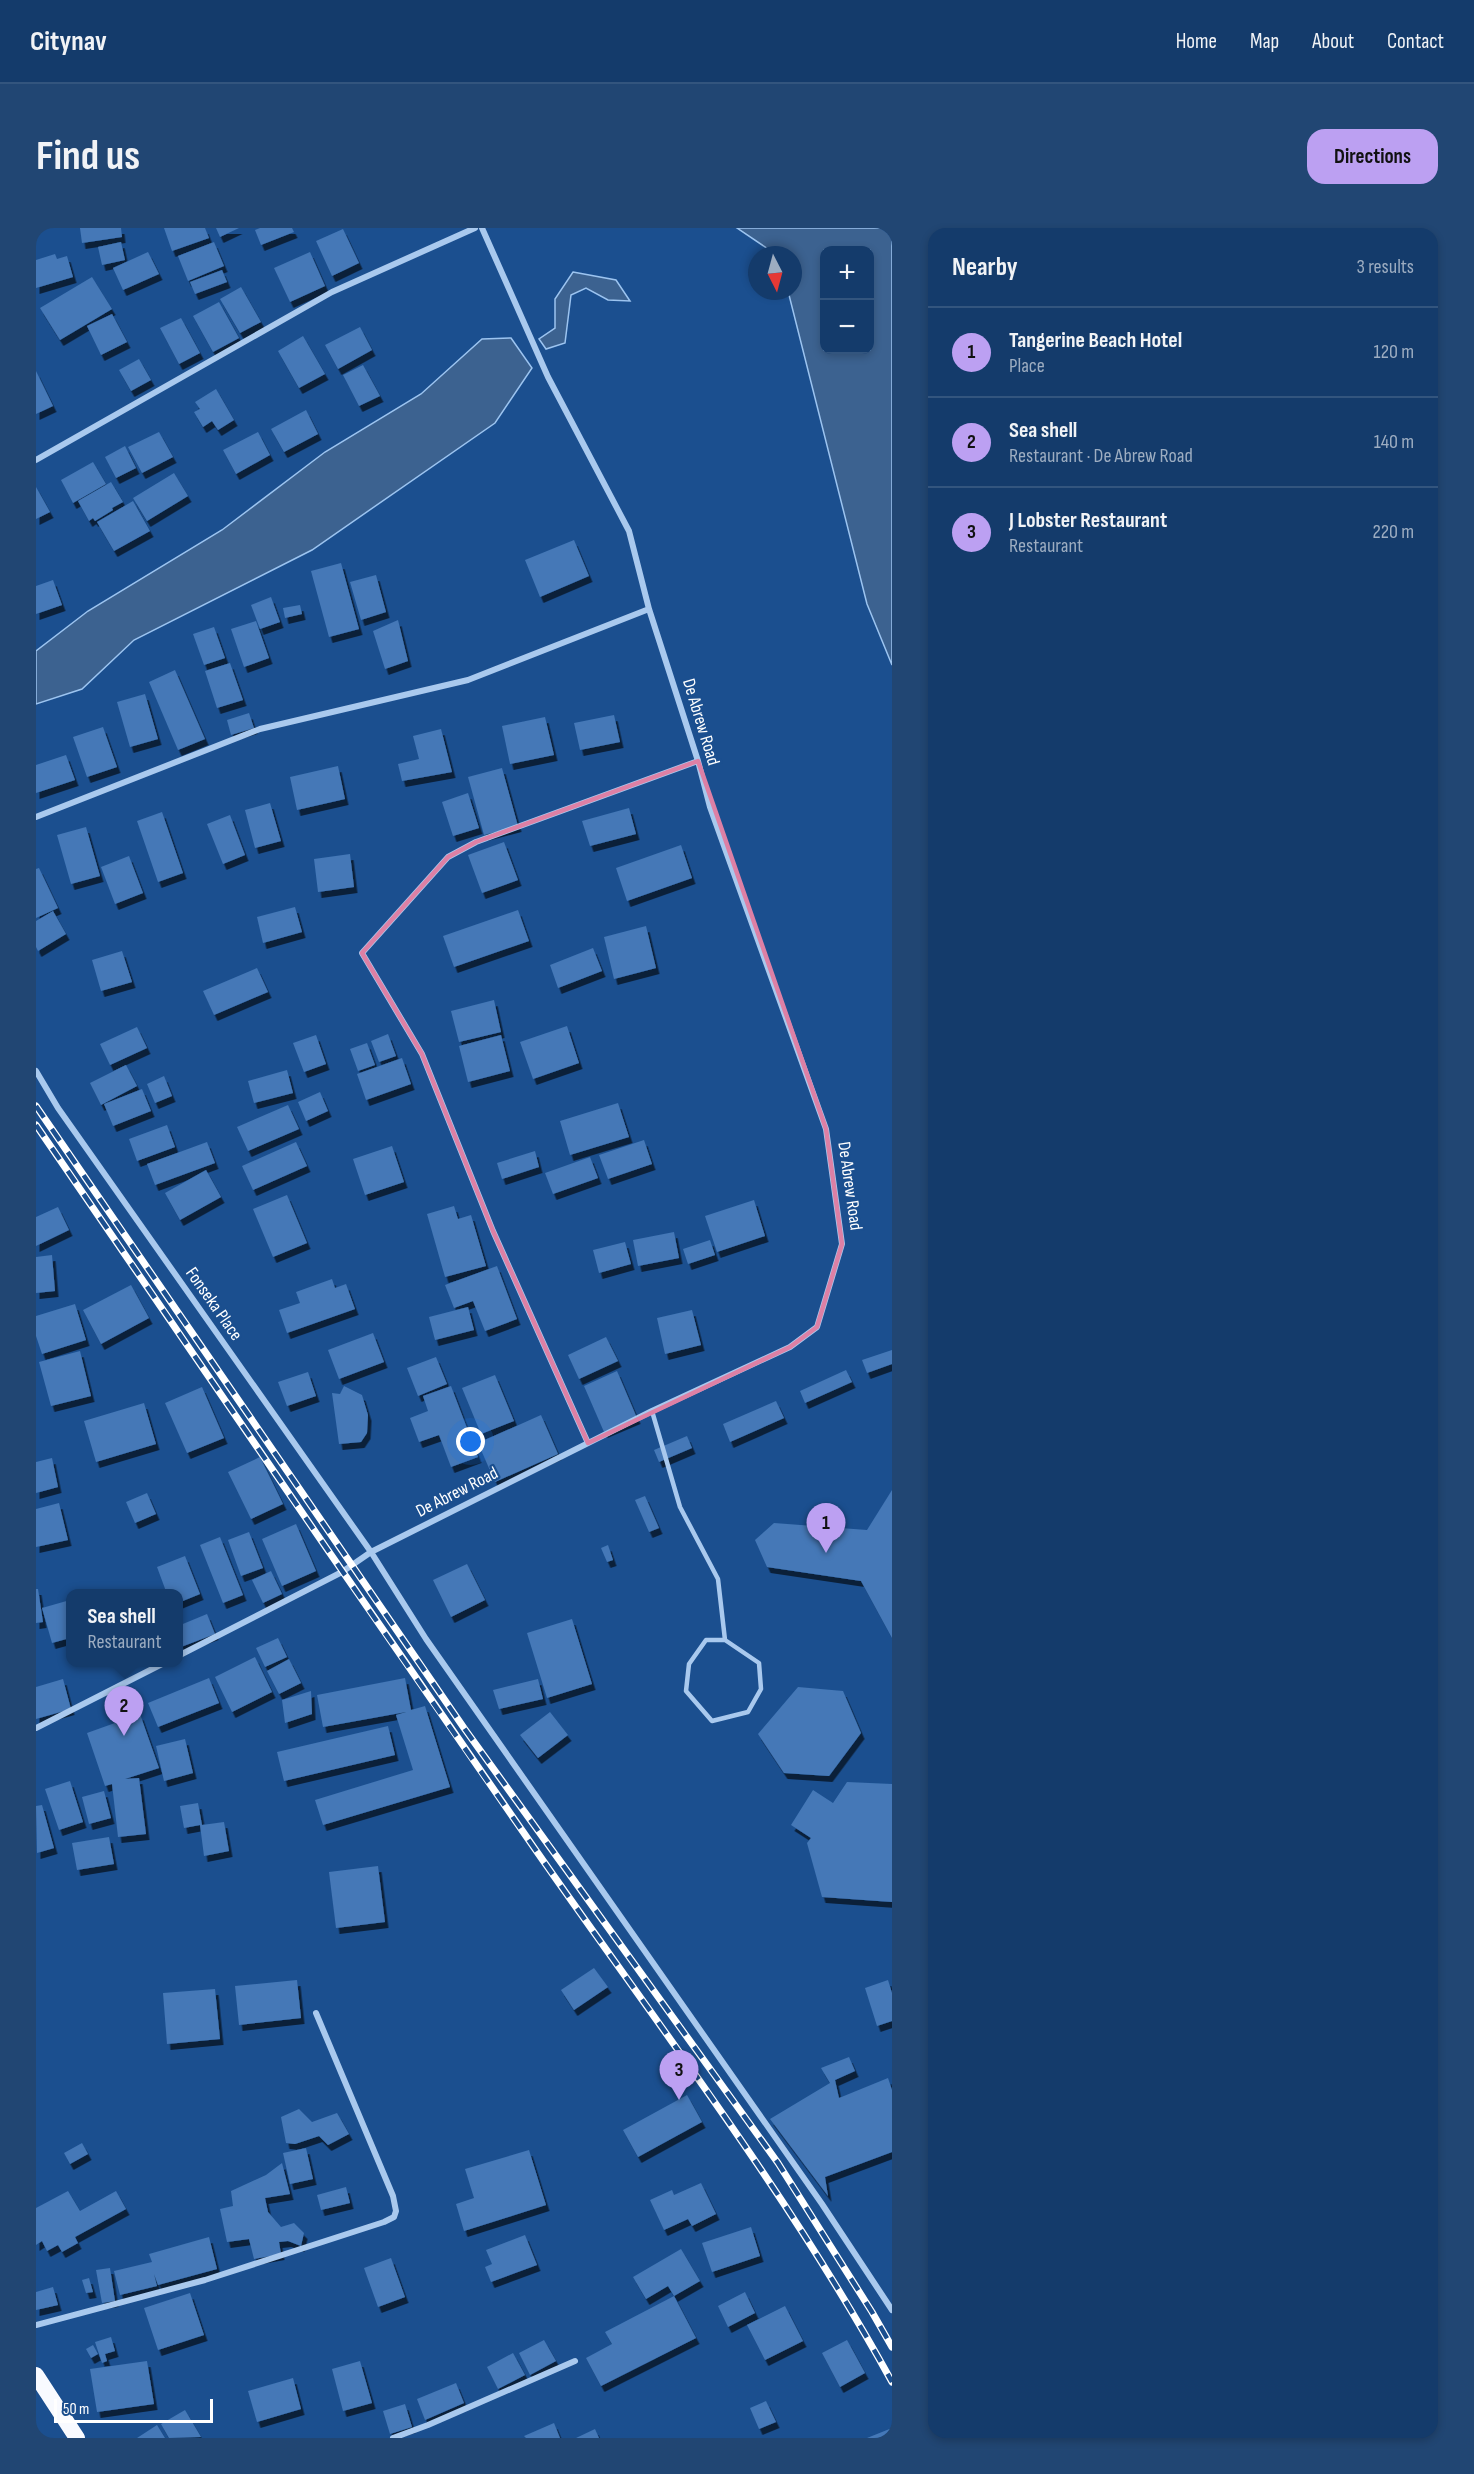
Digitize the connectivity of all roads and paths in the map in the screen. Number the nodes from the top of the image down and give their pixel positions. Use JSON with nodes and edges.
{"nodes":[{"id":1,"x":476,"y":228,"type":"edge"},
{"id":2,"x":483,"y":228,"type":"edge"},
{"id":3,"x":36,"y":460,"type":"edge"},
{"id":4,"x":649,"y":609,"type":"junction"},
{"id":5,"x":698,"y":761,"type":"junction"},
{"id":6,"x":36,"y":817,"type":"edge"},
{"id":7,"x":36,"y":1071,"type":"edge"},
{"id":8,"x":652,"y":1411,"type":"junction"},
{"id":9,"x":588,"y":1443,"type":"junction"},
{"id":10,"x":371,"y":1552,"type":"junction"},
{"id":11,"x":724,"y":1640,"type":"junction"},
{"id":12,"x":183,"y":1653,"type":"edge"},
{"id":13,"x":156,"y":1667,"type":"edge"},
{"id":14,"x":36,"y":1728,"type":"edge"},
{"id":15,"x":316,"y":2013,"type":"dead end"},
{"id":16,"x":892,"y":2310,"type":"edge"},
{"id":17,"x":36,"y":2325,"type":"edge"},
{"id":18,"x":575,"y":2361,"type":"dead end"},
{"id":19,"x":36,"y":2375,"type":"edge"},
{"id":20,"x":78,"y":2438,"type":"edge"},
{"id":21,"x":393,"y":2438,"type":"edge"}],
"edges":[{"from":1,"to":3,"type":"street"},
{"from":2,"to":4,"type":"street","name":"De Abrew Road"},
{"from":4,"to":5,"type":"street","name":"De Abrew Road"},
{"from":4,"to":6,"type":"street"},
{"from":5,"to":8,"type":"street","name":"De Abrew Road"},
{"from":5,"to":9,"type":"street"},
{"from":7,"to":10,"type":"street","name":"Fonseka Place"},
{"from":8,"to":9,"type":"street","name":"De Abrew Road"},
{"from":8,"to":11,"type":"lane"},
{"from":9,"to":10,"type":"street","name":"De Abrew Road"},
{"from":10,"to":12,"type":"street","name":"De Abrew Road"},
{"from":10,"to":16,"type":"street","name":"Fonseka Place"},
{"from":11,"to":11,"type":"lane"},
{"from":13,"to":14,"type":"street"},
{"from":15,"to":17,"type":"street"},
{"from":18,"to":21,"type":"street"},
{"from":19,"to":20,"type":"highway"}]}
